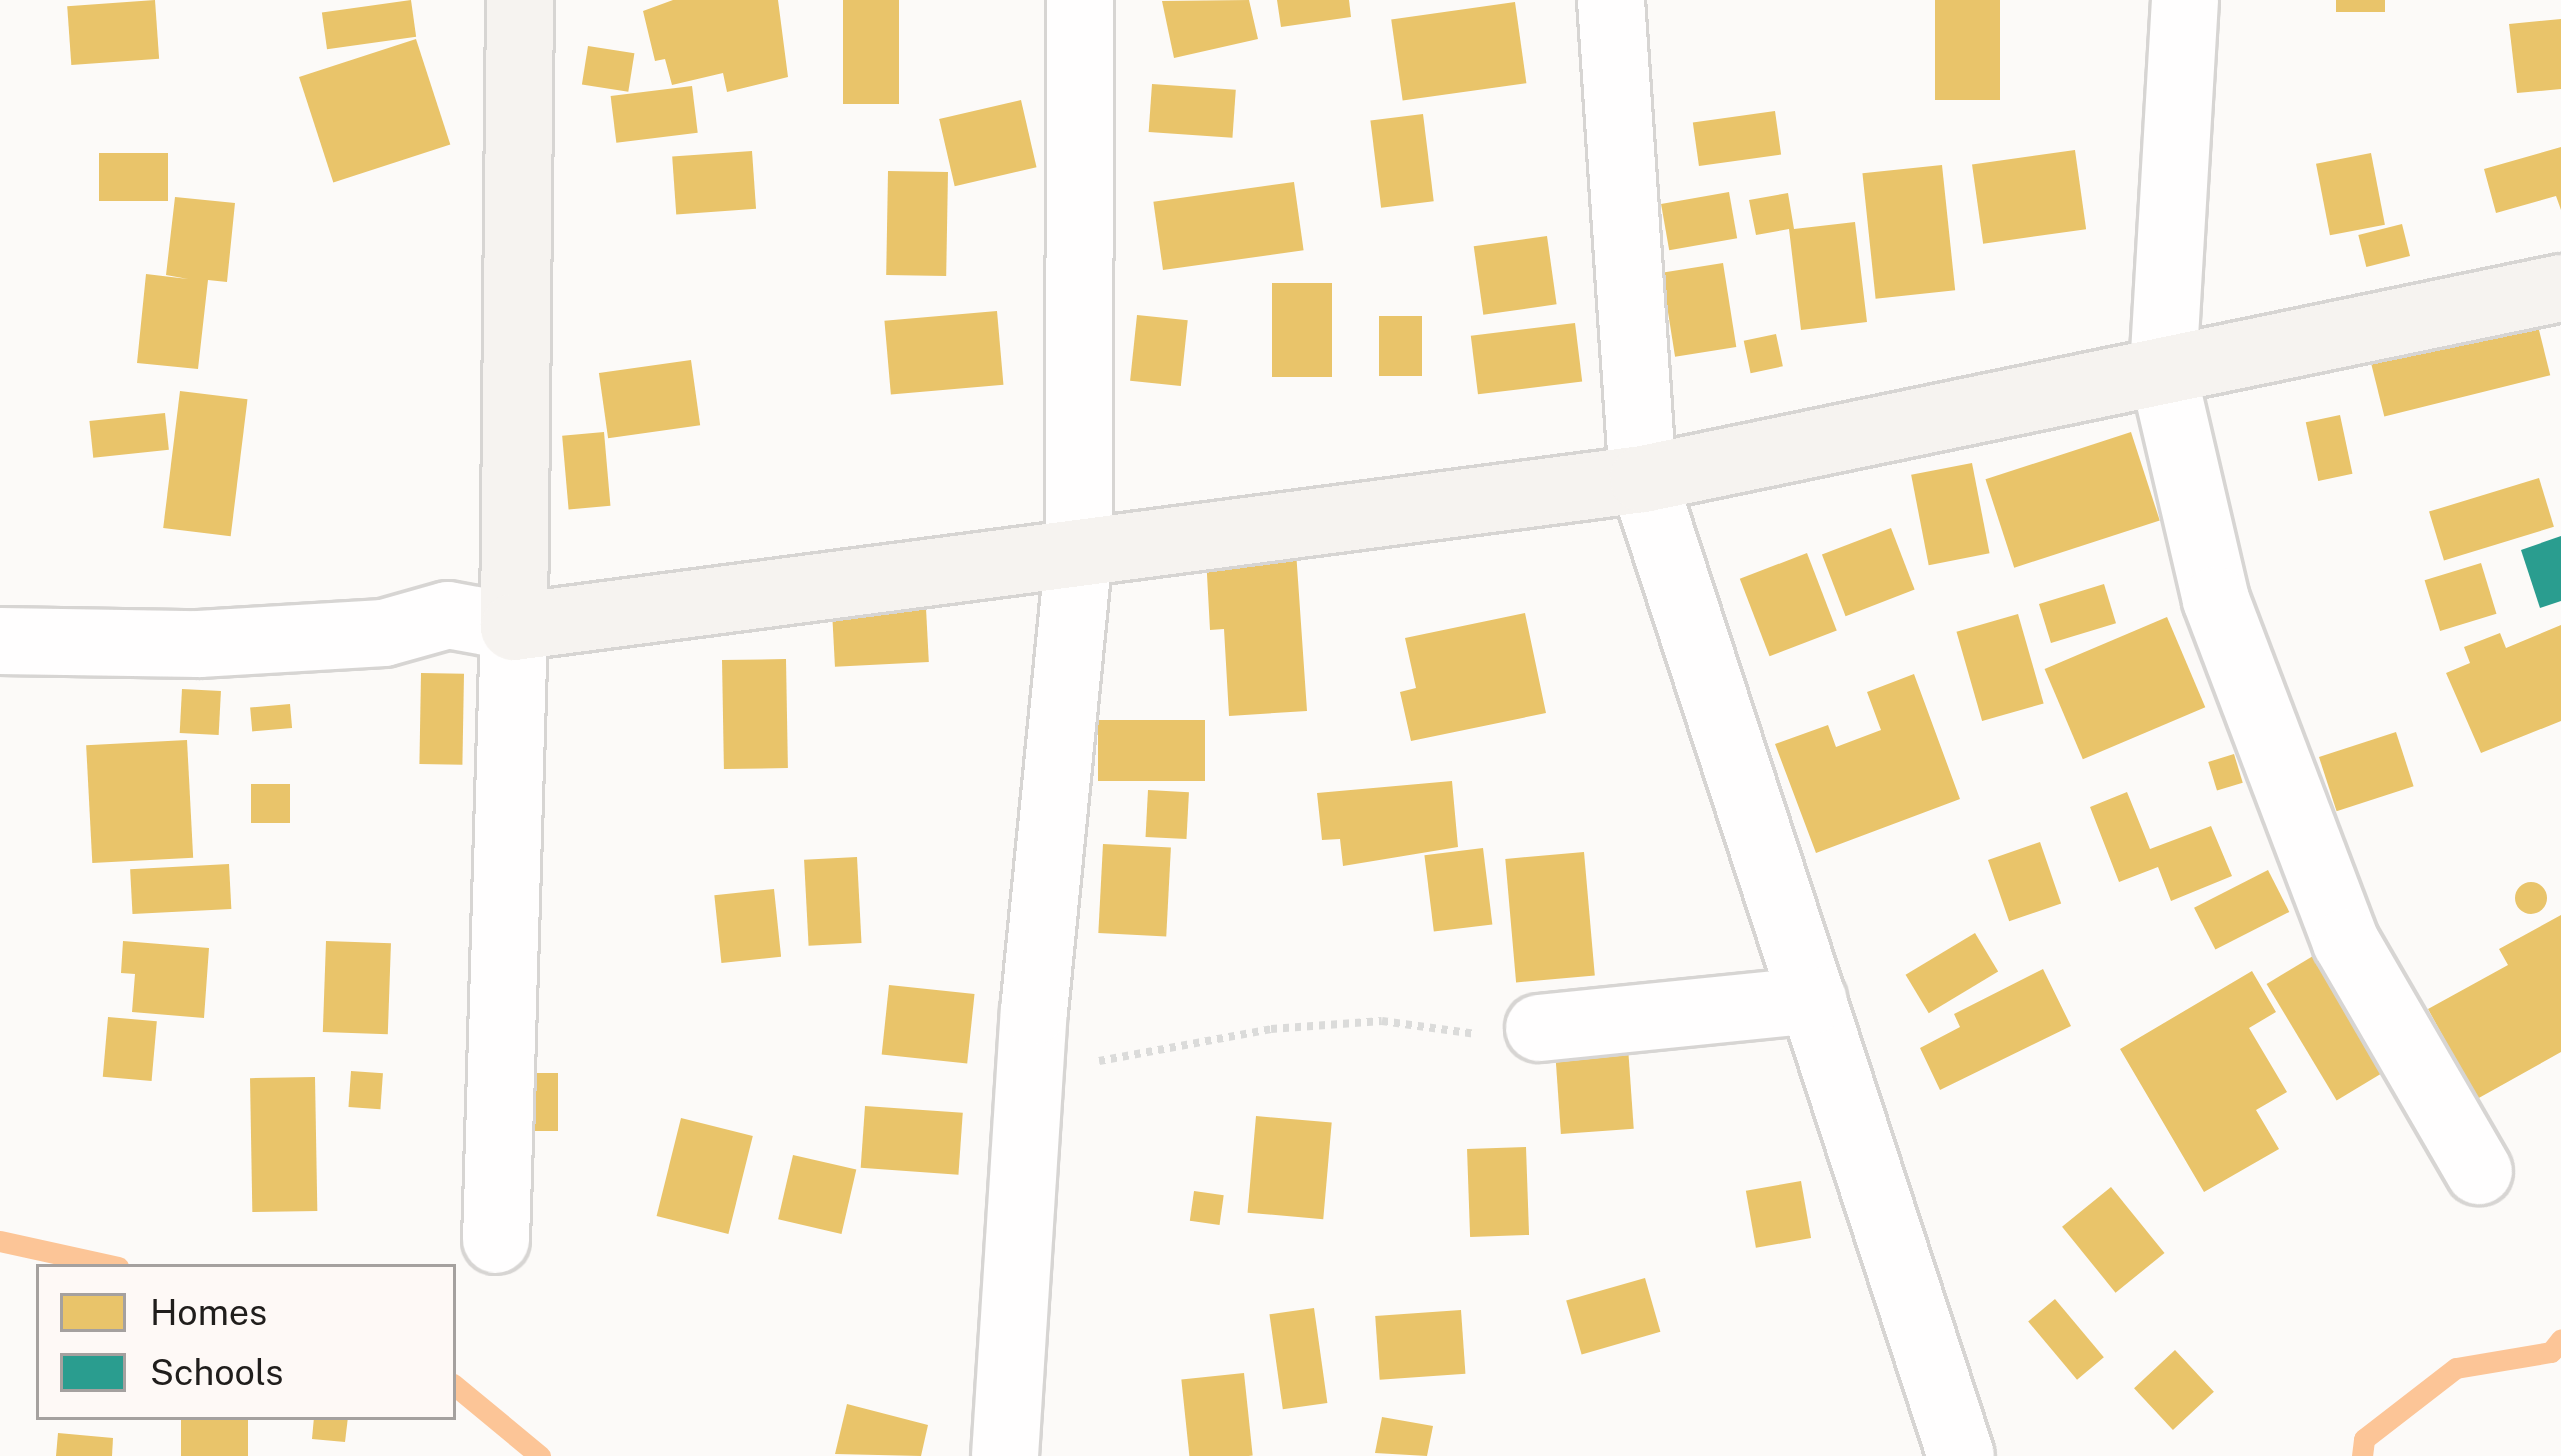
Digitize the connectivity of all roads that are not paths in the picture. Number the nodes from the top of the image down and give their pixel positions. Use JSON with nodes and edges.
{"nodes":[{"id":1,"x":520,"y":0,"type":"edge"},
{"id":2,"x":1080,"y":0,"type":"edge"},
{"id":3,"x":1611,"y":0,"type":"edge"},
{"id":4,"x":2185,"y":0,"type":"edge"},
{"id":5,"x":2561,"y":288,"type":"edge"},
{"id":6,"x":2163,"y":372,"type":"junction"},
{"id":7,"x":1643,"y":478,"type":"junction"},
{"id":8,"x":1079,"y":556,"type":"junction"},
{"id":9,"x":514,"y":627,"type":"junction"},
{"id":10,"x":0,"y":641,"type":"edge"},
{"id":11,"x":1814,"y":1000,"type":"junction"},
{"id":12,"x":1539,"y":1028,"type":"road end"},
{"id":13,"x":2479,"y":1171,"type":"dead end"},
{"id":14,"x":496,"y":1240,"type":"dead end"},
{"id":15,"x":1005,"y":1456,"type":"edge"},
{"id":16,"x":1961,"y":1456,"type":"edge"}],
"edges":[{"from":1,"to":9,"type":"street"},
{"from":2,"to":8,"type":"street"},
{"from":3,"to":7,"type":"street"},
{"from":4,"to":6,"type":"street"},
{"from":5,"to":6,"type":"street"},
{"from":6,"to":7,"type":"street"},
{"from":6,"to":13,"type":"street"},
{"from":7,"to":8,"type":"street"},
{"from":7,"to":11,"type":"street"},
{"from":8,"to":9,"type":"street"},
{"from":8,"to":15,"type":"street"},
{"from":9,"to":10,"type":"street"},
{"from":9,"to":14,"type":"street"},
{"from":11,"to":12,"type":"street"},
{"from":11,"to":16,"type":"street"}]}
